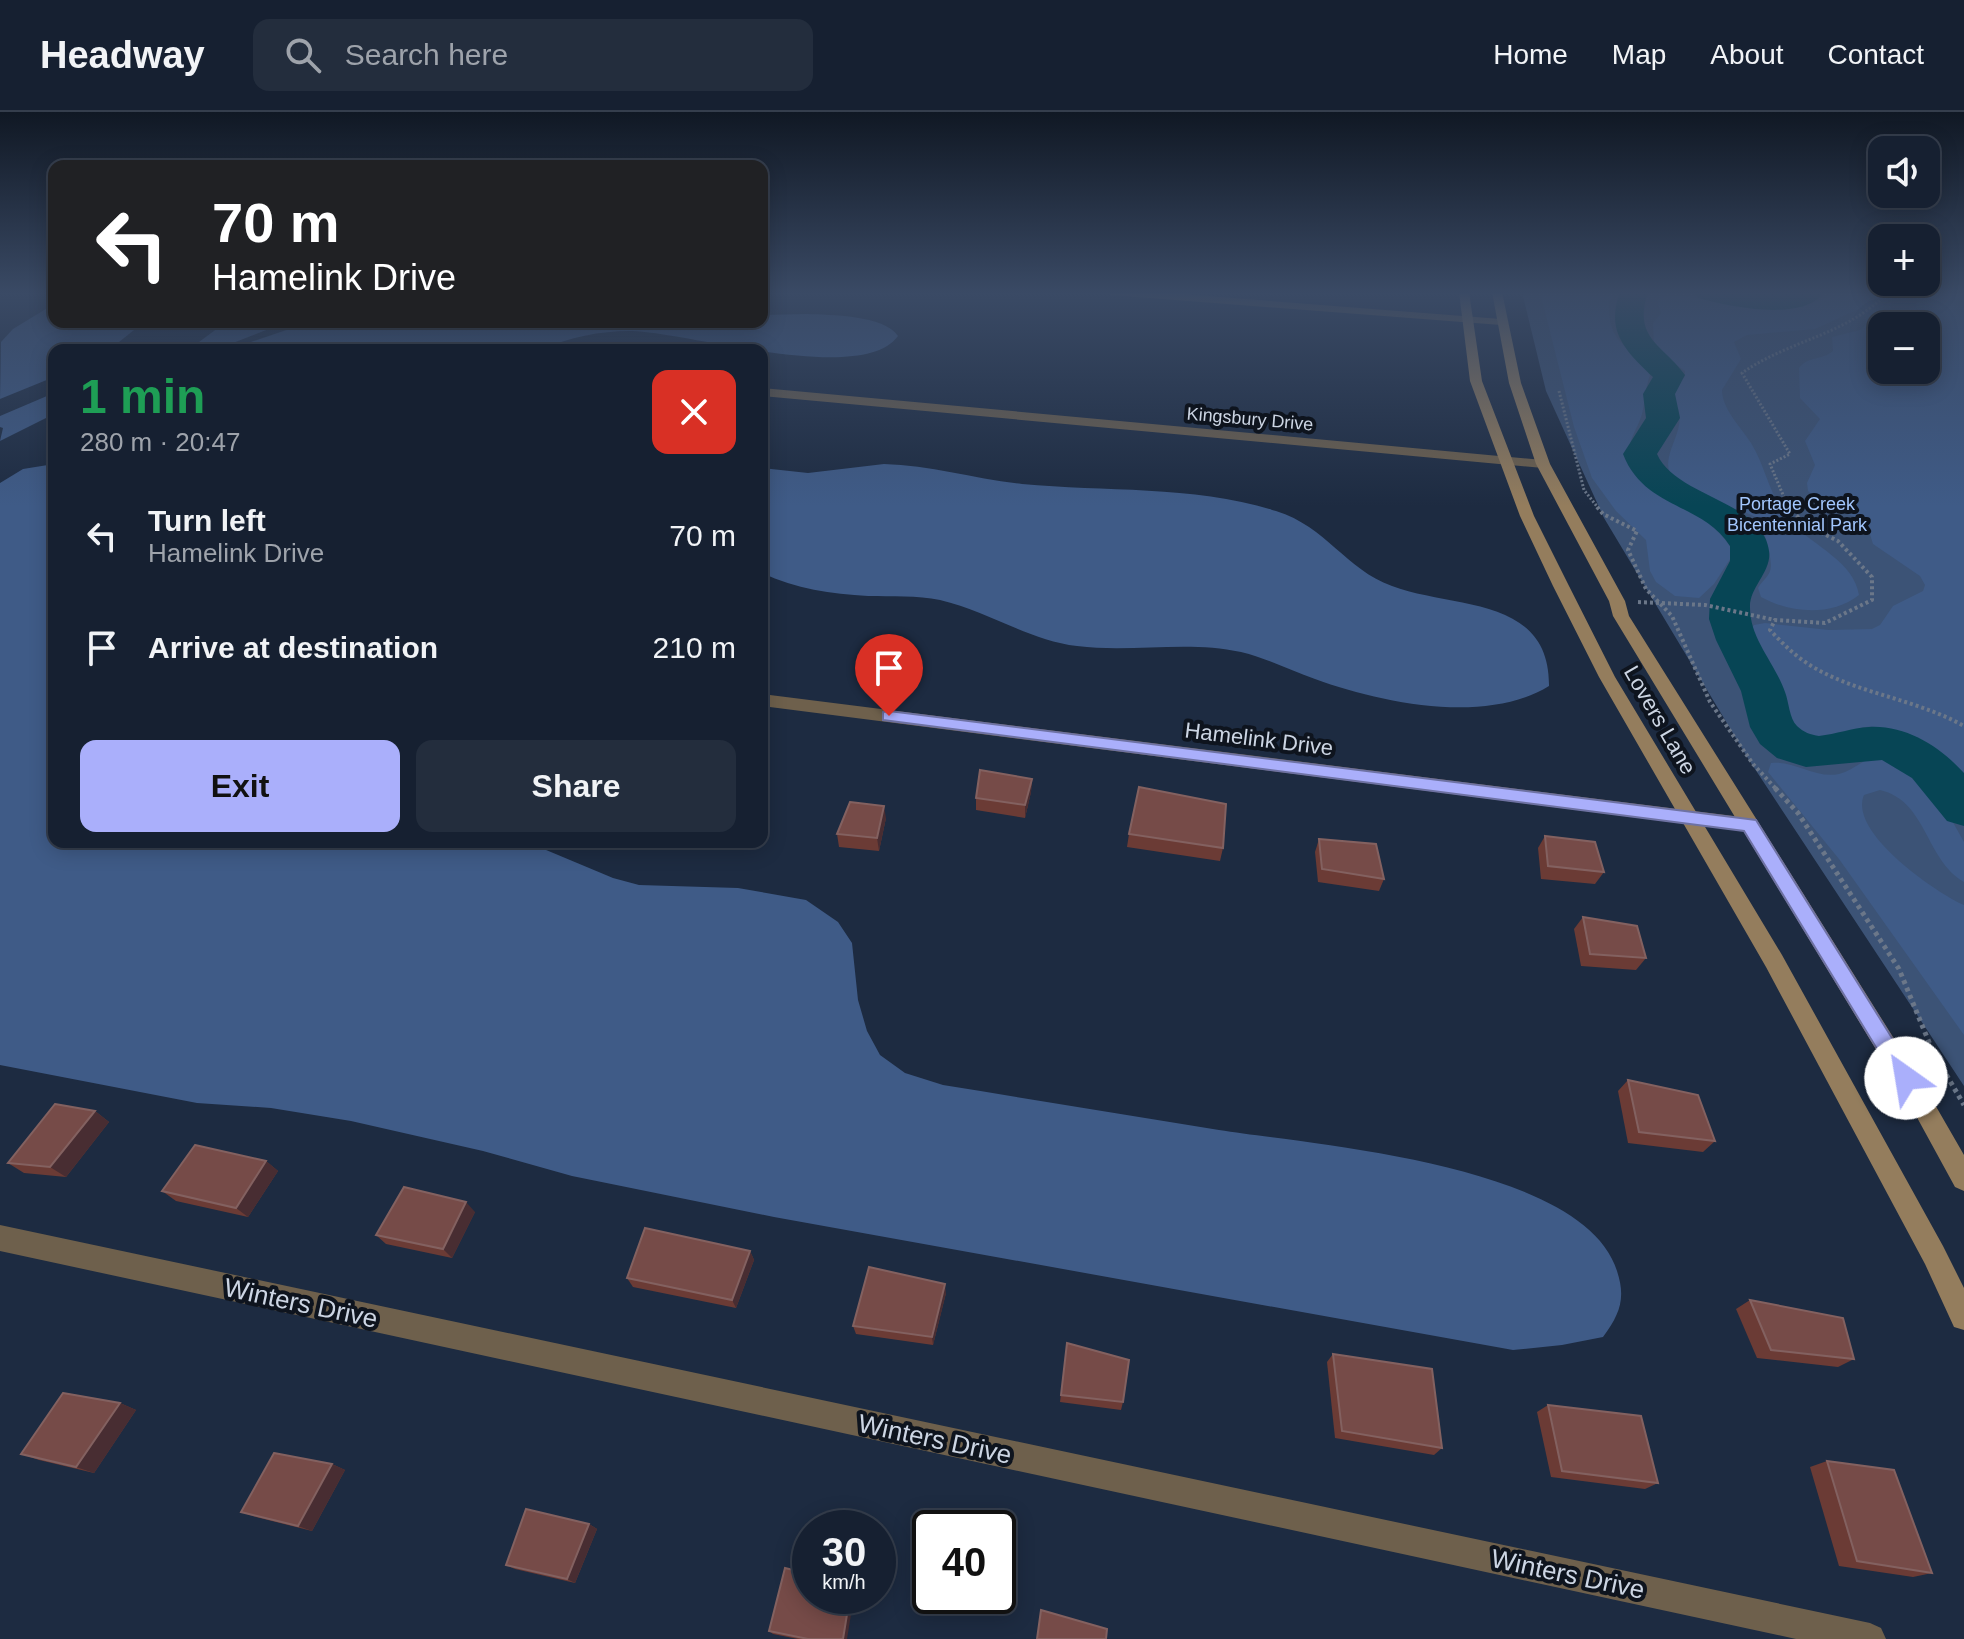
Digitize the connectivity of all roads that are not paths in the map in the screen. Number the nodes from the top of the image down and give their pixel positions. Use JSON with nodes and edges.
{"nodes":[{"id":1,"x":1473,"y":363,"type":"edge"},
{"id":2,"x":1510,"y":363,"type":"edge"},
{"id":3,"x":768,"y":393,"type":"edge"},
{"id":4,"x":1505,"y":461,"type":"junction"},
{"id":5,"x":1543,"y":464,"type":"junction"},
{"id":6,"x":768,"y":701,"type":"edge"},
{"id":7,"x":1688,"y":817,"type":"junction"},
{"id":8,"x":1750,"y":825,"type":"junction"},
{"id":9,"x":1964,"y":1179,"type":"edge"},
{"id":10,"x":0,"y":1238,"type":"edge"},
{"id":11,"x":1964,"y":1317,"type":"edge"},
{"id":12,"x":1870,"y":1639,"type":"edge"}],
"edges":[{"from":1,"to":4,"type":"street","name":"Lovers Lane"},
{"from":2,"to":5,"type":"street","name":"Lovers Lane"},
{"from":3,"to":4,"type":"street","name":"Kingsbury Drive"},
{"from":4,"to":5,"type":"street","name":"Kingsbury Drive"},
{"from":4,"to":7,"type":"street","name":"Lovers Lane"},
{"from":5,"to":8,"type":"street","name":"Lovers Lane"},
{"from":6,"to":7,"type":"street","name":"Hamelink Drive"},
{"from":7,"to":8,"type":"street","name":"Hamelink Drive"},
{"from":7,"to":11,"type":"street","name":"Lovers Lane"},
{"from":8,"to":9,"type":"street","name":"Lovers Lane"},
{"from":10,"to":12,"type":"street","name":"Winters Drive"}]}
